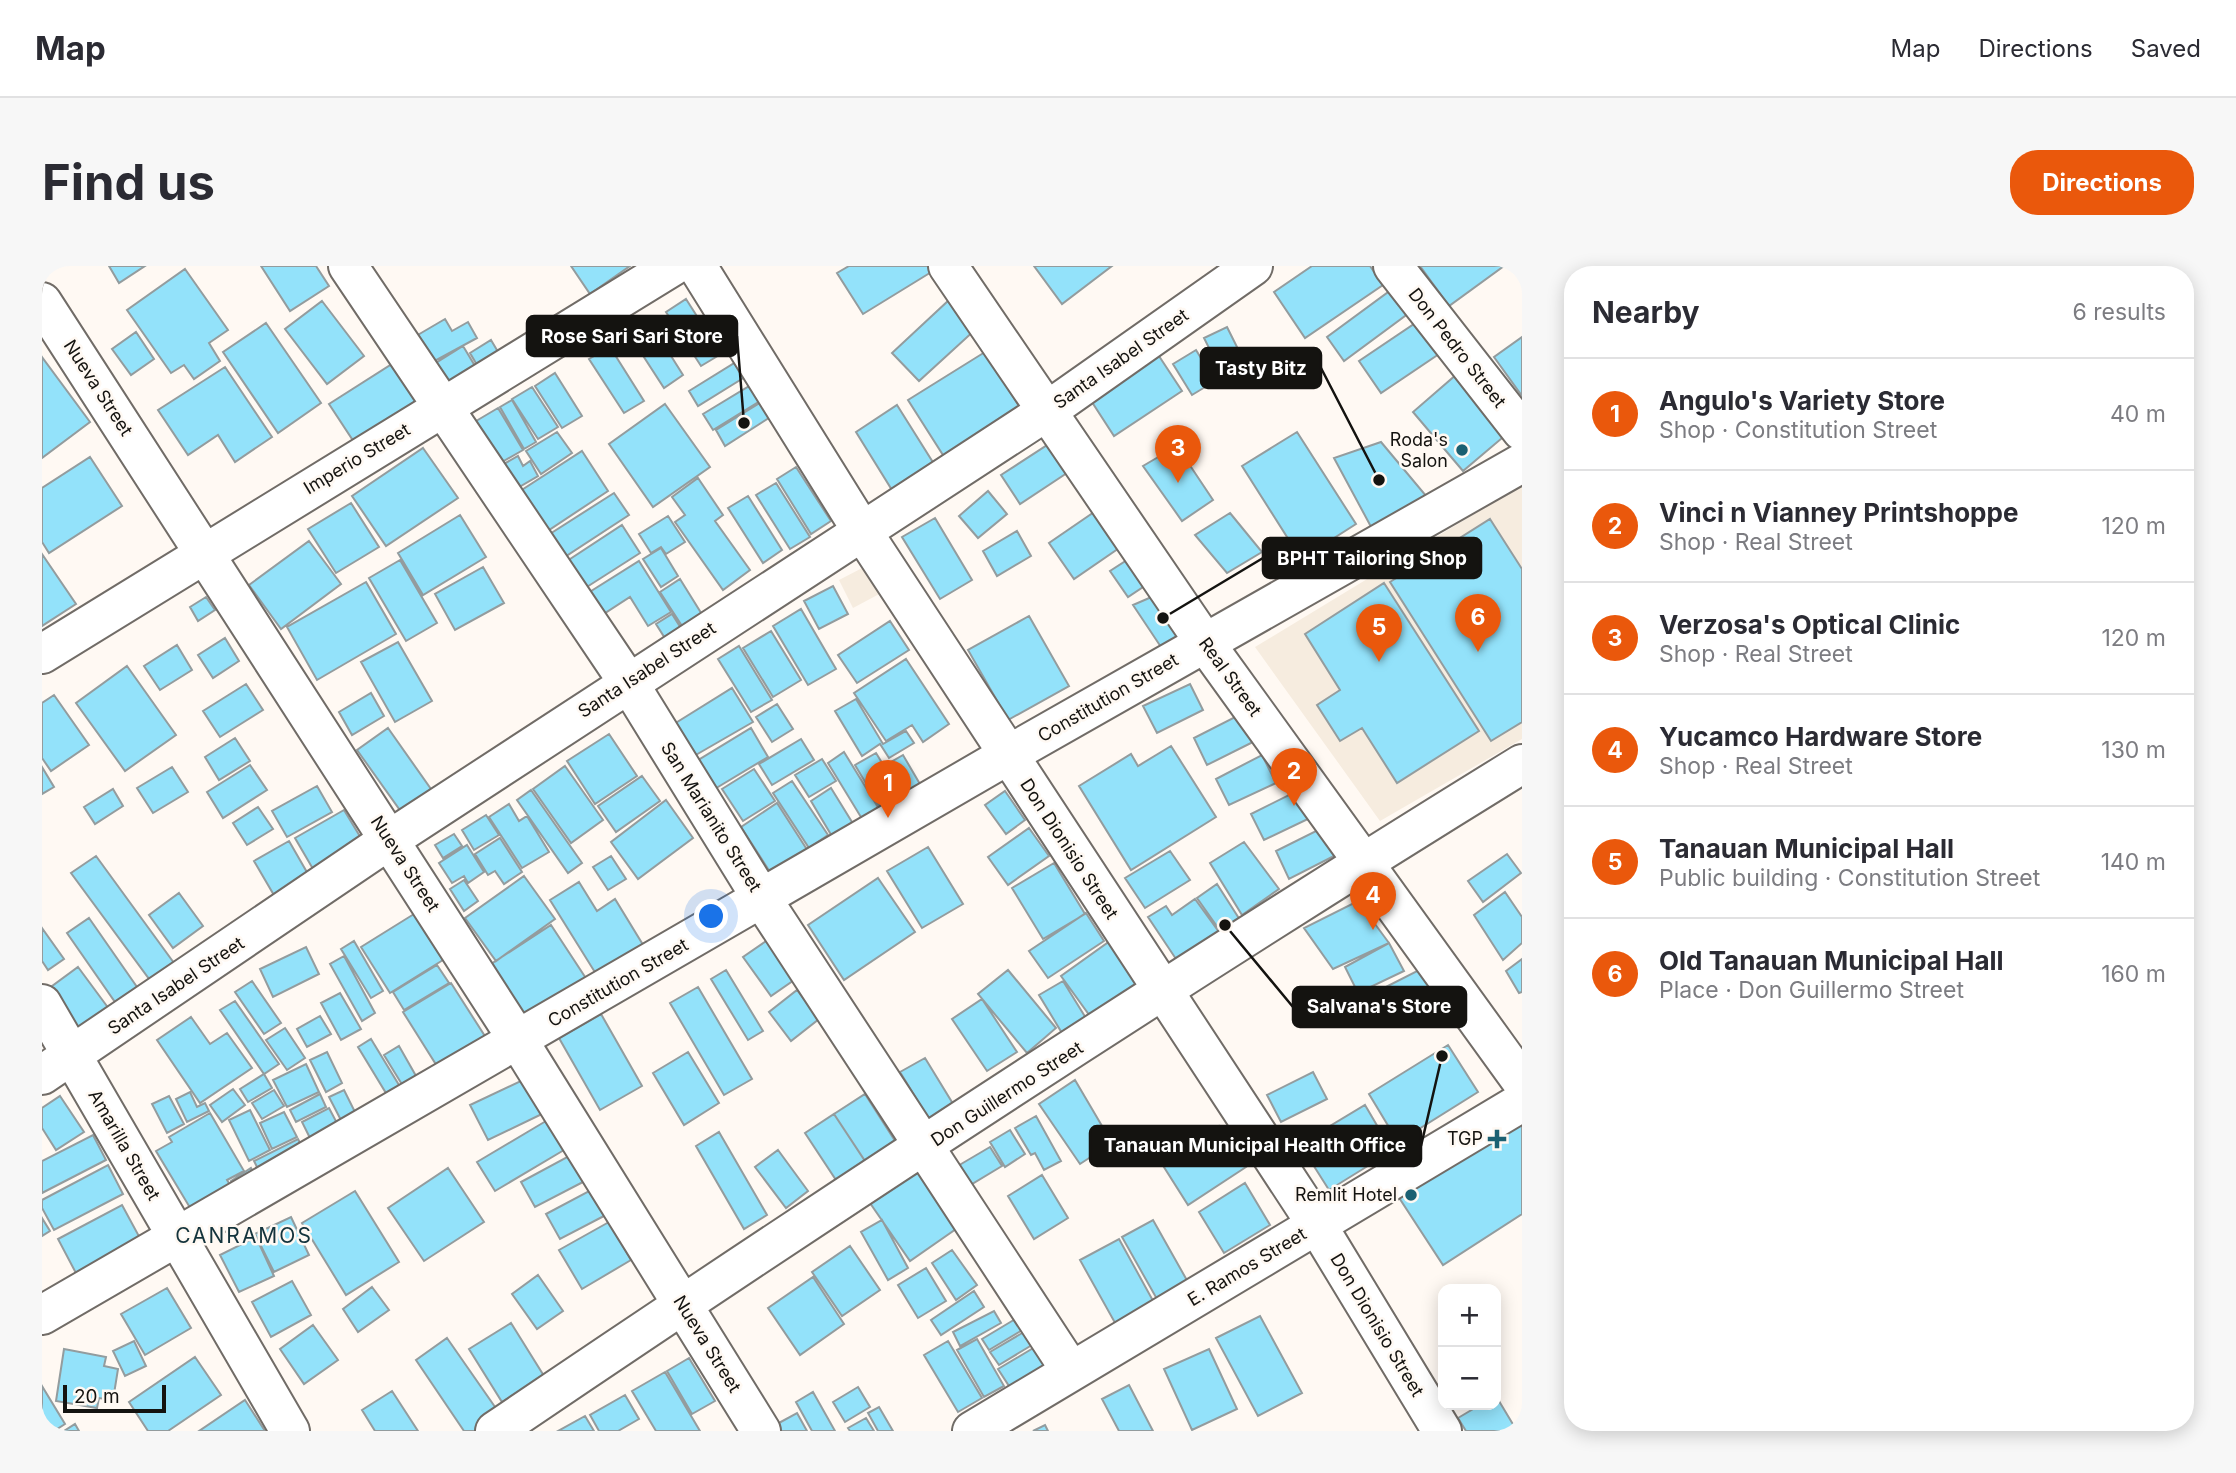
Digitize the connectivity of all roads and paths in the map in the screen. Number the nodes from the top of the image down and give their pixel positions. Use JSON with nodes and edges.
{"nodes":[{"id":1,"x":348,"y":266,"type":"edge"},
{"id":2,"x":673,"y":266,"type":"edge"},
{"id":3,"x":696,"y":266,"type":"edge"},
{"id":4,"x":948,"y":266,"type":"edge"},
{"id":5,"x":1253,"y":266,"type":"edge"},
{"id":6,"x":1393,"y":266,"type":"edge"},
{"id":7,"x":42,"y":302,"type":"edge"},
{"id":8,"x":442,"y":406,"type":"junction"},
{"id":9,"x":1047,"y":411,"type":"junction"},
{"id":10,"x":1522,"y":431,"type":"edge"},
{"id":11,"x":1522,"y":463,"type":"edge"},
{"id":12,"x":862,"y":531,"type":"junction"},
{"id":13,"x":204,"y":552,"type":"junction"},
{"id":14,"x":1205,"y":643,"type":"junction"},
{"id":15,"x":42,"y":653,"type":"edge"},
{"id":16,"x":628,"y":682,"type":"junction"},
{"id":17,"x":1008,"y":755,"type":"junction"},
{"id":18,"x":1522,"y":764,"type":"edge"},
{"id":19,"x":389,"y":841,"type":"junction"},
{"id":20,"x":1363,"y":862,"type":"junction"},
{"id":21,"x":762,"y":899,"type":"junction"},
{"id":22,"x":1163,"y":993,"type":"junction"},
{"id":23,"x":42,"y":1004,"type":"edge"},
{"id":24,"x":518,"y":1040,"type":"junction"},
{"id":25,"x":74,"y":1056,"type":"junction"},
{"id":26,"x":42,"y":1075,"type":"edge"},
{"id":27,"x":1522,"y":1082,"type":"edge"},
{"id":28,"x":1522,"y":1102,"type":"edge"},
{"id":29,"x":923,"y":1148,"type":"junction"},
{"id":30,"x":1317,"y":1225,"type":"junction"},
{"id":31,"x":177,"y":1238,"type":"junction"},
{"id":32,"x":683,"y":1304,"type":"junction"},
{"id":33,"x":42,"y":1315,"type":"edge"},
{"id":34,"x":1071,"y":1371,"type":"junction"},
{"id":35,"x":290,"y":1431,"type":"edge"},
{"id":36,"x":495,"y":1431,"type":"edge"},
{"id":37,"x":761,"y":1431,"type":"edge"},
{"id":38,"x":972,"y":1431,"type":"edge"},
{"id":39,"x":1442,"y":1431,"type":"edge"}],
"edges":[{"from":1,"to":8,"type":"street","name":"San Marianito Street"},
{"from":2,"to":8,"type":"street","name":"Imperio Street"},
{"from":3,"to":12,"type":"street","name":"Don Dionisio Street"},
{"from":4,"to":9,"type":"street","name":"Real Street"},
{"from":5,"to":9,"type":"street","name":"Santa Isabel Street"},
{"from":6,"to":10,"type":"street","name":"Don Pedro Street"},
{"from":7,"to":13,"type":"street","name":"Nueva Street"},
{"from":8,"to":13,"type":"street","name":"Imperio Street"},
{"from":8,"to":16,"type":"street","name":"San Marianito Street"},
{"from":9,"to":12,"type":"street","name":"Santa Isabel Street"},
{"from":9,"to":14,"type":"street","name":"Real Street"},
{"from":11,"to":14,"type":"street","name":"Constitution Street"},
{"from":12,"to":16,"type":"street","name":"Santa Isabel Street"},
{"from":12,"to":17,"type":"street","name":"Don Dionisio Street"},
{"from":13,"to":15,"type":"street","name":"Imperio Street"},
{"from":13,"to":19,"type":"street","name":"Nueva Street"},
{"from":14,"to":17,"type":"street","name":"Constitution Street"},
{"from":14,"to":20,"type":"street","name":"Real Street"},
{"from":16,"to":19,"type":"street","name":"Santa Isabel Street"},
{"from":16,"to":21,"type":"street","name":"San Marianito Street"},
{"from":17,"to":21,"type":"street","name":"Constitution Street"},
{"from":17,"to":22,"type":"street","name":"Don Dionisio Street"},
{"from":18,"to":20,"type":"street","name":"Don Guillermo Street"},
{"from":19,"to":24,"type":"street","name":"Nueva Street"},
{"from":19,"to":25,"type":"street","name":"Santa Isabel Street"},
{"from":20,"to":22,"type":"street","name":"Don Guillermo Street"},
{"from":20,"to":27,"type":"street","name":"Real Street"},
{"from":21,"to":24,"type":"street","name":"Constitution Street"},
{"from":21,"to":29,"type":"street","name":"San Marianito Street"},
{"from":22,"to":29,"type":"street","name":"Don Guillermo Street"},
{"from":22,"to":30,"type":"street","name":"Don Dionisio Street"},
{"from":23,"to":25,"type":"street","name":"Amarilla Street"},
{"from":24,"to":31,"type":"street","name":"Constitution Street"},
{"from":24,"to":32,"type":"street","name":"Nueva Street"},
{"from":25,"to":26,"type":"street","name":"Santa Isabel Street"},
{"from":25,"to":31,"type":"street","name":"Amarilla Street"},
{"from":28,"to":30,"type":"street","name":"E. Ramos Street"},
{"from":29,"to":32,"type":"street","name":"Don Guillermo Street"},
{"from":29,"to":34,"type":"street","name":"San Marianito Street"},
{"from":30,"to":34,"type":"street","name":"E. Ramos Street"},
{"from":30,"to":39,"type":"street","name":"Don Dionisio Street"},
{"from":31,"to":33,"type":"street","name":"Constitution Street"},
{"from":31,"to":35,"type":"street","name":"Amarilla Street"},
{"from":32,"to":36,"type":"street","name":"Don Guillermo Street"},
{"from":32,"to":37,"type":"street","name":"Nueva Street"},
{"from":34,"to":38,"type":"street","name":"E. Ramos Street"}]}
